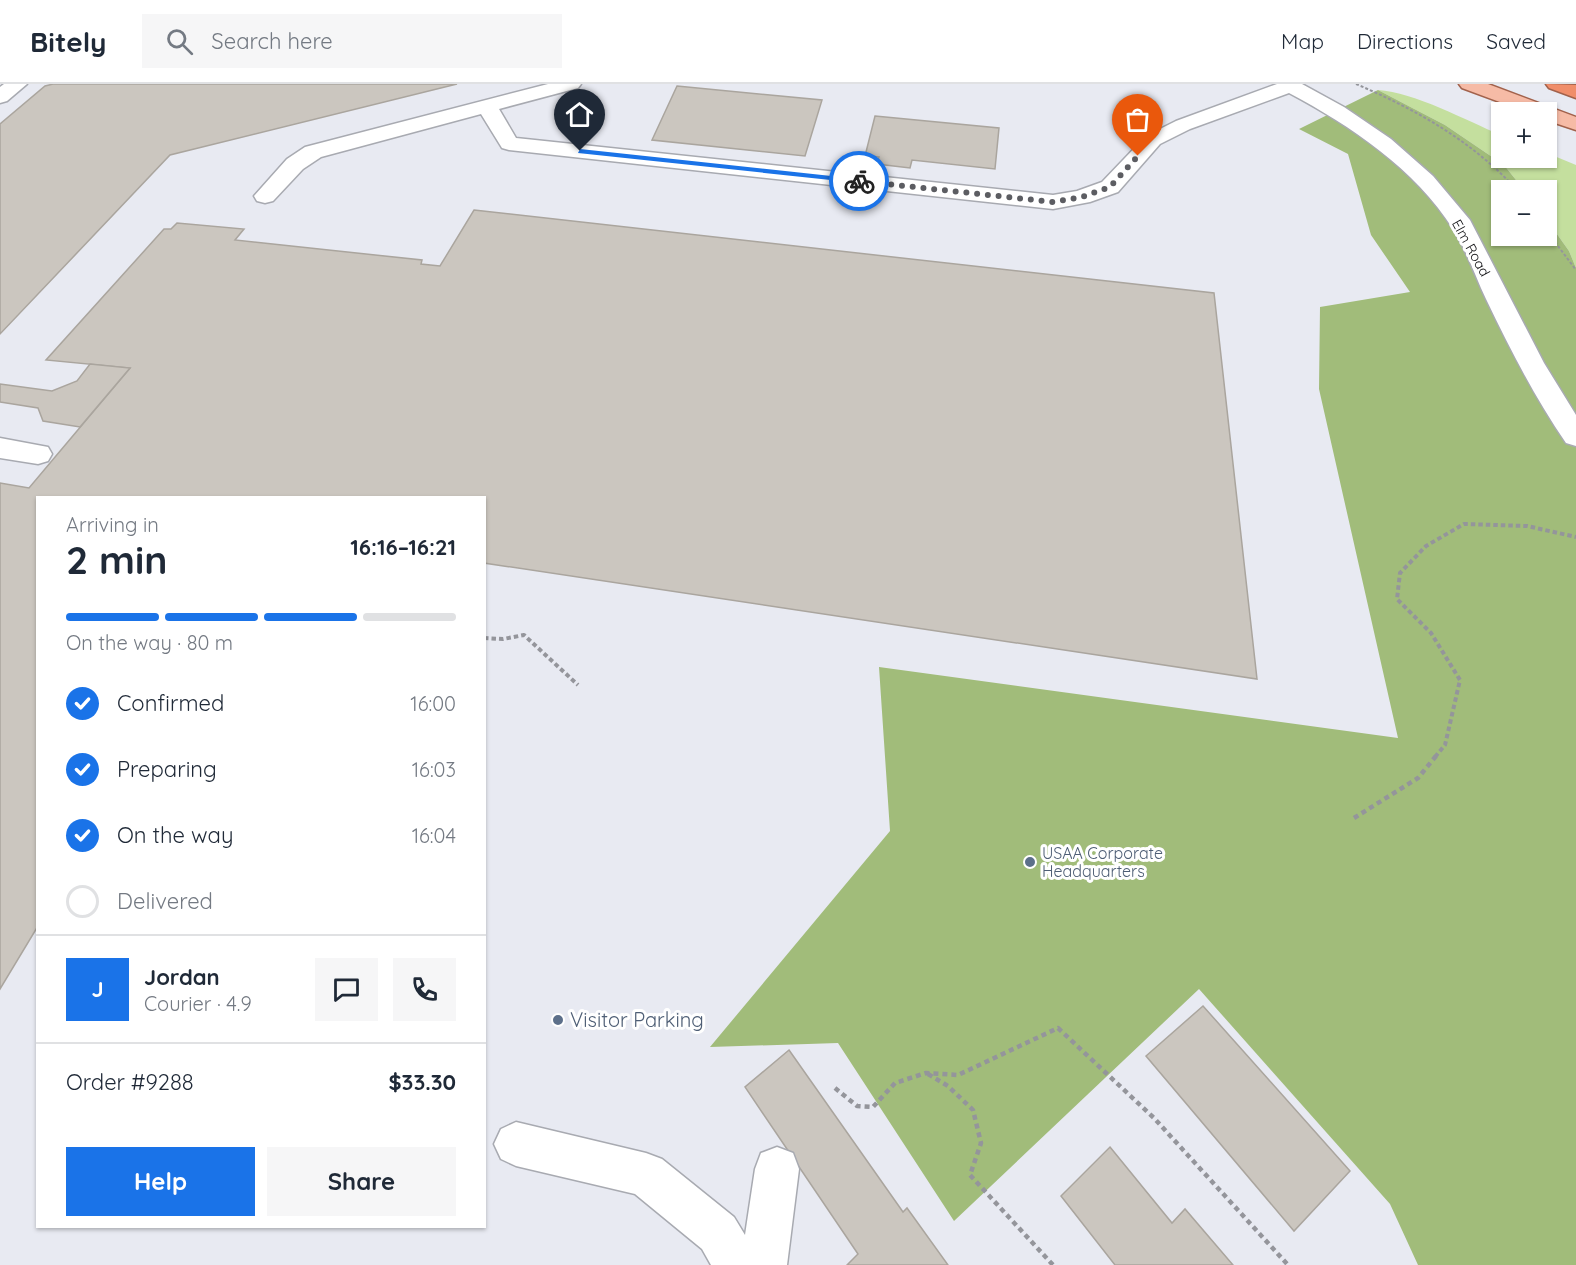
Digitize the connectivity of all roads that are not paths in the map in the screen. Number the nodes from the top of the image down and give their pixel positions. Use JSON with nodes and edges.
{"nodes":[{"id":1,"x":17,"y":84,"type":"edge"},
{"id":2,"x":571,"y":84,"type":"edge"},
{"id":3,"x":1469,"y":84,"type":"edge"},
{"id":4,"x":1556,"y":84,"type":"edge"},
{"id":5,"x":1288,"y":85,"type":"edge"},
{"id":6,"x":1576,"y":92,"type":"edge"},
{"id":7,"x":0,"y":97,"type":"edge"},
{"id":8,"x":1517,"y":102,"type":"edge"},
{"id":9,"x":487,"y":107,"type":"junction"},
{"id":10,"x":1557,"y":117,"type":"edge"},
{"id":11,"x":1576,"y":124,"type":"edge"},
{"id":12,"x":265,"y":196,"type":"dead end"},
{"id":13,"x":1576,"y":436,"type":"edge"},
{"id":14,"x":0,"y":448,"type":"edge"},
{"id":15,"x":39,"y":454,"type":"dead end"},
{"id":16,"x":516,"y":1144,"type":"dead end"},
{"id":17,"x":777,"y":1169,"type":"dead end"},
{"id":18,"x":737,"y":1265,"type":"edge"},
{"id":19,"x":764,"y":1265,"type":"edge"}],
"edges":[{"from":1,"to":7,"type":"street"},
{"from":2,"to":9,"type":"street"},
{"from":3,"to":8,"type":"main road"},
{"from":4,"to":6,"type":"highway"},
{"from":5,"to":9,"type":"street"},
{"from":5,"to":13,"type":"street","name":"Elm Road"},
{"from":9,"to":12,"type":"street"},
{"from":10,"to":11,"type":"main road"},
{"from":14,"to":15,"type":"street"},
{"from":16,"to":18,"type":"street"},
{"from":17,"to":19,"type":"street"}]}
